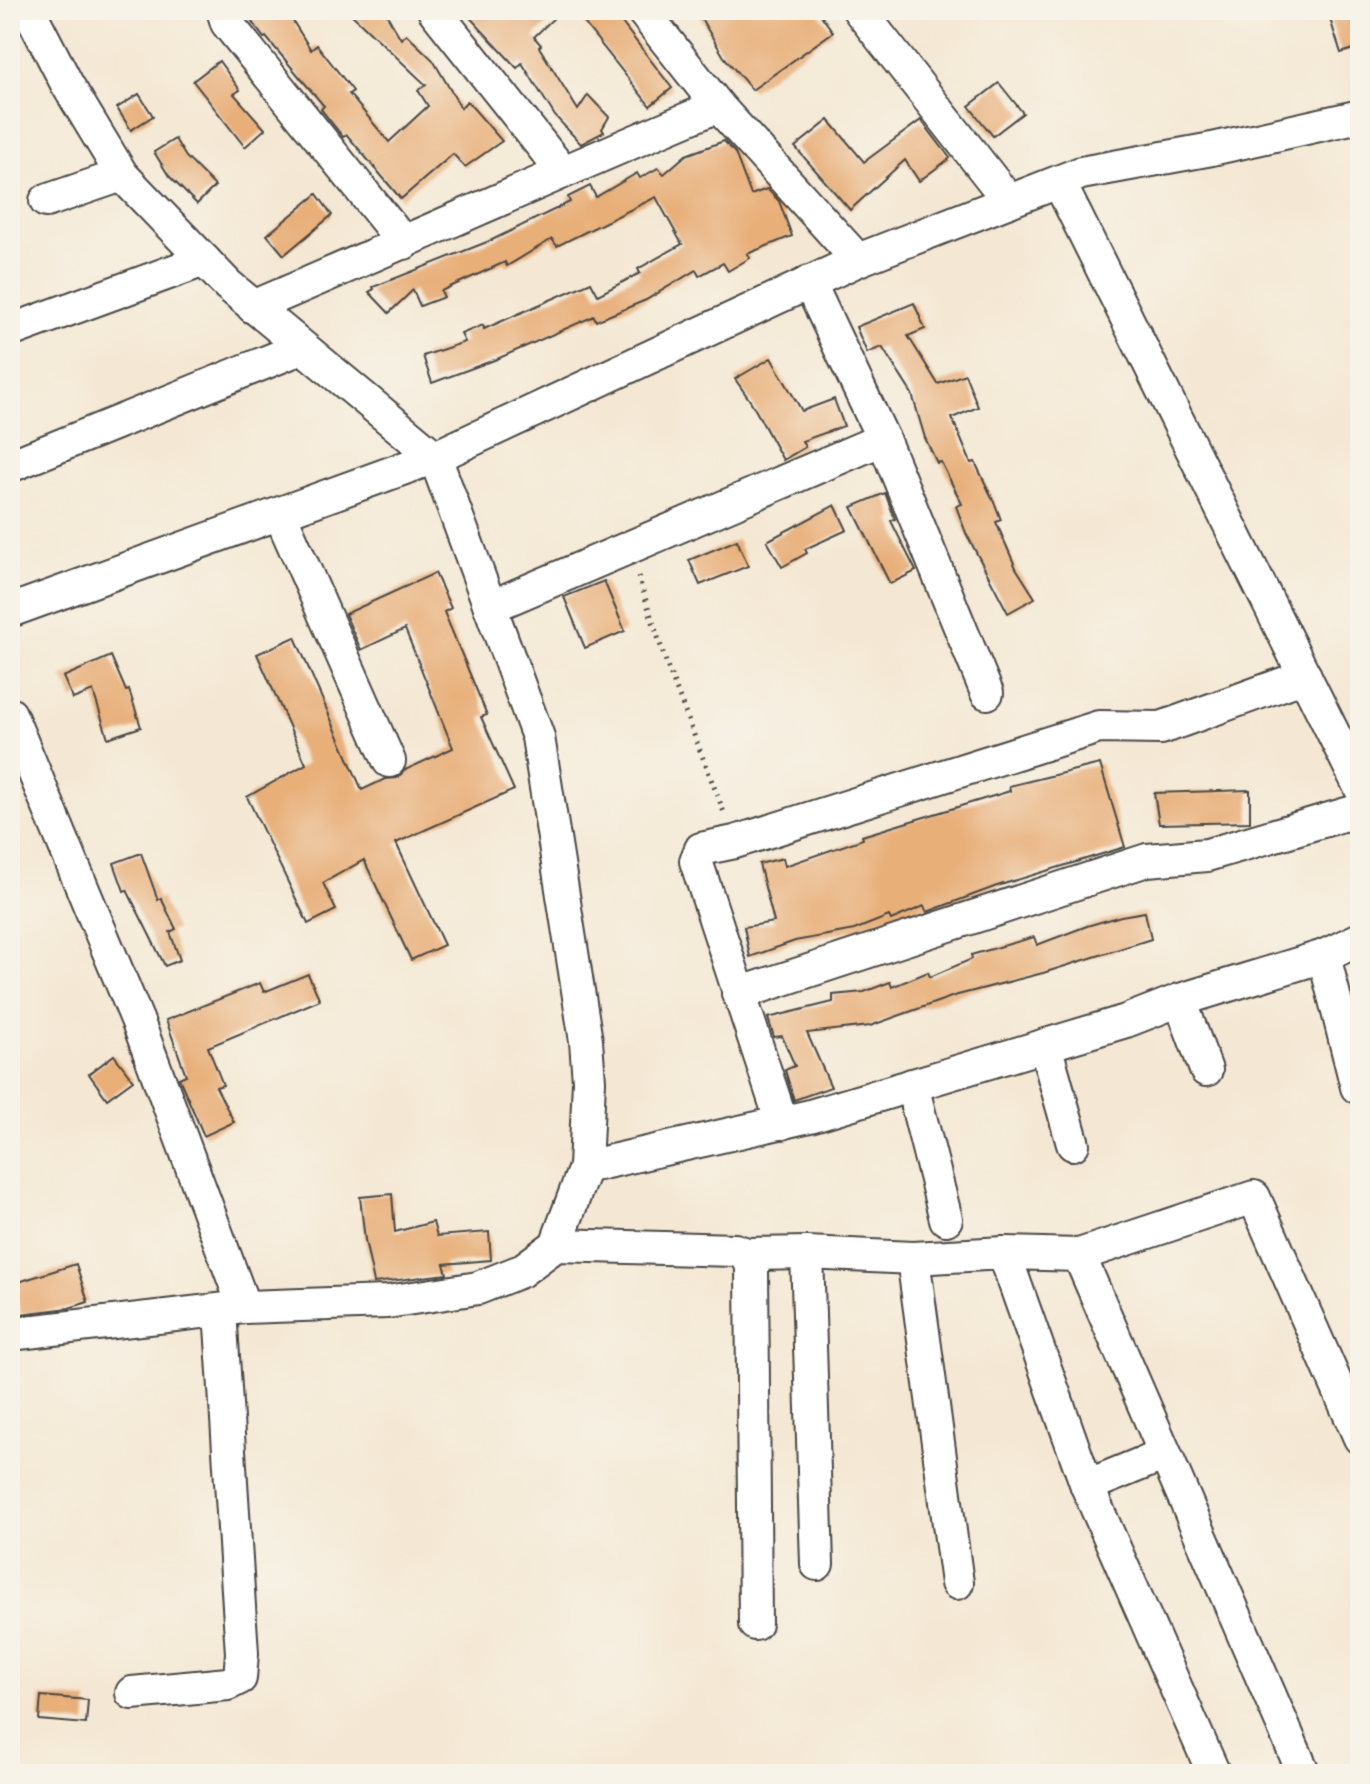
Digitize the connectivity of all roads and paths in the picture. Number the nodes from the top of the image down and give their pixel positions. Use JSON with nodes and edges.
{"nodes":[{"id":1,"x":29,"y":10,"type":"edge"},
{"id":2,"x":223,"y":10,"type":"edge"},
{"id":3,"x":434,"y":10,"type":"edge"},
{"id":4,"x":642,"y":10,"type":"edge"},
{"id":5,"x":859,"y":10,"type":"edge"},
{"id":6,"x":718,"y":106,"type":"junction"},
{"id":7,"x":1360,"y":116,"type":"edge"},
{"id":8,"x":562,"y":171,"type":"junction"},
{"id":9,"x":122,"y":175,"type":"junction"},
{"id":10,"x":1059,"y":182,"type":"junction"},
{"id":11,"x":46,"y":201,"type":"dead end"},
{"id":12,"x":1009,"y":201,"type":"junction"},
{"id":13,"x":404,"y":243,"type":"junction"},
{"id":14,"x":204,"y":260,"type":"junction"},
{"id":15,"x":858,"y":260,"type":"junction"},
{"id":16,"x":809,"y":282,"type":"junction"},
{"id":17,"x":253,"y":307,"type":"junction"},
{"id":18,"x":10,"y":331,"type":"edge"},
{"id":19,"x":301,"y":348,"type":"junction"},
{"id":20,"x":883,"y":439,"type":"junction"},
{"id":21,"x":435,"y":457,"type":"junction"},
{"id":22,"x":10,"y":466,"type":"edge"},
{"id":23,"x":280,"y":514,"type":"junction"},
{"id":24,"x":629,"y":548,"type":"junction"},
{"id":25,"x":490,"y":607,"type":"junction"},
{"id":26,"x":10,"y":611,"type":"edge"},
{"id":27,"x":1305,"y":676,"type":"junction"},
{"id":28,"x":987,"y":693,"type":"dead end"},
{"id":29,"x":10,"y":714,"type":"edge"},
{"id":30,"x":389,"y":761,"type":"dead end"},
{"id":31,"x":1360,"y":787,"type":"edge"},
{"id":32,"x":1360,"y":810,"type":"edge"},
{"id":33,"x":735,"y":842,"type":"junction"},
{"id":34,"x":1360,"y":939,"type":"edge"},
{"id":35,"x":1324,"y":956,"type":"junction"},
{"id":36,"x":738,"y":994,"type":"junction"},
{"id":37,"x":1180,"y":1000,"type":"junction"},
{"id":38,"x":1045,"y":1045,"type":"junction"},
{"id":39,"x":1206,"y":1070,"type":"dead end"},
{"id":40,"x":912,"y":1085,"type":"junction"},
{"id":41,"x":1357,"y":1087,"type":"dead end"},
{"id":42,"x":782,"y":1123,"type":"junction"},
{"id":43,"x":1073,"y":1144,"type":"dead end"},
{"id":44,"x":585,"y":1167,"type":"junction"},
{"id":45,"x":946,"y":1219,"type":"dead end"},
{"id":46,"x":556,"y":1245,"type":"junction"},
{"id":47,"x":807,"y":1253,"type":"junction"},
{"id":48,"x":1004,"y":1253,"type":"junction"},
{"id":49,"x":747,"y":1254,"type":"junction"},
{"id":50,"x":1079,"y":1255,"type":"junction"},
{"id":51,"x":913,"y":1258,"type":"junction"},
{"id":52,"x":232,"y":1308,"type":"junction"},
{"id":53,"x":10,"y":1334,"type":"edge"},
{"id":54,"x":1360,"y":1438,"type":"edge"},
{"id":55,"x":1165,"y":1454,"type":"junction"},
{"id":56,"x":1087,"y":1486,"type":"junction"},
{"id":57,"x":817,"y":1564,"type":"dead end"},
{"id":58,"x":957,"y":1583,"type":"dead end"},
{"id":59,"x":755,"y":1624,"type":"dead end"},
{"id":60,"x":132,"y":1693,"type":"dead end"},
{"id":61,"x":1214,"y":1774,"type":"edge"},
{"id":62,"x":1304,"y":1774,"type":"edge"}],
"edges":[{"from":1,"to":9,"type":"street"},
{"from":2,"to":13,"type":"street"},
{"from":3,"to":8,"type":"street"},
{"from":4,"to":6,"type":"street"},
{"from":5,"to":12,"type":"street"},
{"from":6,"to":8,"type":"street"},
{"from":6,"to":15,"type":"street"},
{"from":7,"to":10,"type":"street"},
{"from":8,"to":13,"type":"street"},
{"from":9,"to":11,"type":"street"},
{"from":9,"to":14,"type":"street"},
{"from":10,"to":12,"type":"street"},
{"from":10,"to":27,"type":"street"},
{"from":12,"to":15,"type":"street"},
{"from":13,"to":17,"type":"street"},
{"from":14,"to":17,"type":"street"},
{"from":14,"to":18,"type":"street"},
{"from":15,"to":16,"type":"street"},
{"from":16,"to":20,"type":"street"},
{"from":16,"to":21,"type":"street"},
{"from":17,"to":19,"type":"street"},
{"from":19,"to":21,"type":"street"},
{"from":19,"to":22,"type":"street"},
{"from":20,"to":24,"type":"street"},
{"from":20,"to":28,"type":"street"},
{"from":21,"to":23,"type":"street"},
{"from":21,"to":25,"type":"street"},
{"from":23,"to":26,"type":"street"},
{"from":23,"to":30,"type":"street"},
{"from":24,"to":25,"type":"street"},
{"from":24,"to":33,"type":"path"},
{"from":25,"to":44,"type":"street"},
{"from":27,"to":31,"type":"street"},
{"from":27,"to":33,"type":"street"},
{"from":29,"to":52,"type":"street"},
{"from":32,"to":36,"type":"street"},
{"from":33,"to":36,"type":"street"},
{"from":34,"to":35,"type":"street"},
{"from":35,"to":37,"type":"street"},
{"from":35,"to":41,"type":"street"},
{"from":36,"to":42,"type":"street"},
{"from":37,"to":38,"type":"street"},
{"from":37,"to":39,"type":"street"},
{"from":38,"to":40,"type":"street"},
{"from":38,"to":43,"type":"street"},
{"from":40,"to":42,"type":"street"},
{"from":40,"to":45,"type":"street"},
{"from":42,"to":44,"type":"street"},
{"from":44,"to":46,"type":"street"},
{"from":46,"to":49,"type":"street"},
{"from":46,"to":52,"type":"street"},
{"from":47,"to":49,"type":"street"},
{"from":47,"to":51,"type":"street"},
{"from":47,"to":57,"type":"street"},
{"from":48,"to":50,"type":"street"},
{"from":48,"to":51,"type":"street"},
{"from":48,"to":56,"type":"street"},
{"from":49,"to":59,"type":"street"},
{"from":50,"to":54,"type":"street"},
{"from":50,"to":55,"type":"street"},
{"from":51,"to":58,"type":"street"},
{"from":52,"to":53,"type":"street"},
{"from":52,"to":60,"type":"street"},
{"from":55,"to":56,"type":"street"},
{"from":55,"to":62,"type":"street"},
{"from":56,"to":61,"type":"street"}]}
